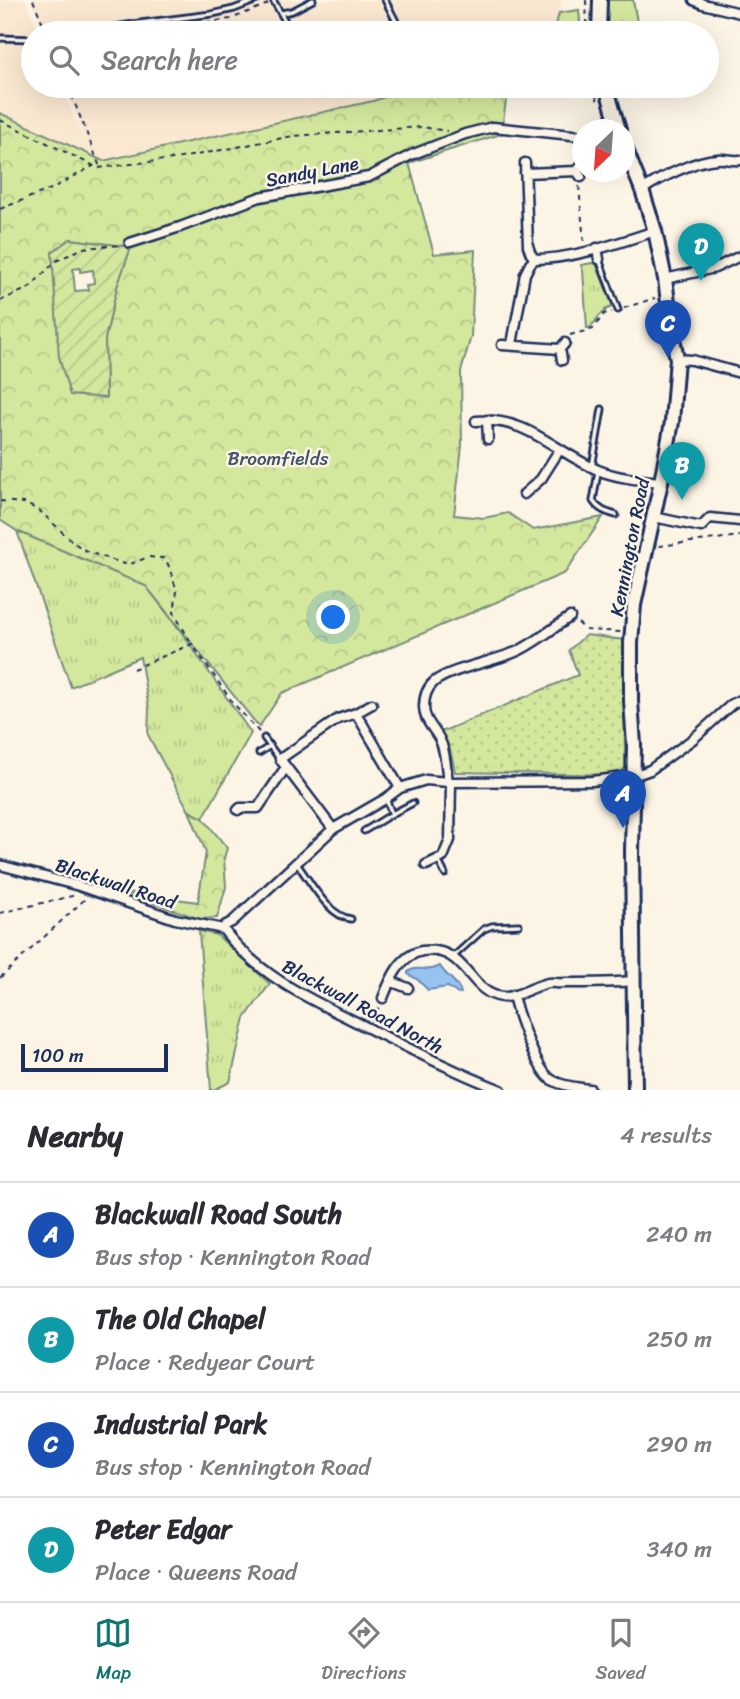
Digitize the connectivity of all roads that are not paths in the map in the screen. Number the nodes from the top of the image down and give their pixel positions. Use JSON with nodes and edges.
{"nodes":[{"id":1,"x":257,"y":0,"type":"edge"},
{"id":2,"x":273,"y":0,"type":"edge"},
{"id":3,"x":313,"y":0,"type":"edge"},
{"id":4,"x":385,"y":0,"type":"edge"},
{"id":5,"x":600,"y":0,"type":"edge"},
{"id":6,"x":694,"y":0,"type":"edge"},
{"id":7,"x":282,"y":13,"type":"junction"},
{"id":8,"x":740,"y":13,"type":"edge"},
{"id":9,"x":156,"y":21,"type":"edge"},
{"id":10,"x":286,"y":21,"type":"edge"},
{"id":11,"x":396,"y":21,"type":"edge"},
{"id":12,"x":599,"y":21,"type":"edge"},
{"id":13,"x":0,"y":38,"type":"edge"},
{"id":14,"x":21,"y":39,"type":"edge"},
{"id":15,"x":610,"y":98,"type":"edge"},
{"id":16,"x":616,"y":119,"type":"edge"},
{"id":17,"x":572,"y":135,"type":"edge"},
{"id":18,"x":740,"y":160,"type":"edge"},
{"id":19,"x":526,"y":163,"type":"dead end"},
{"id":20,"x":572,"y":171,"type":"edge"},
{"id":21,"x":635,"y":171,"type":"edge"},
{"id":22,"x":525,"y":173,"type":"junction"},
{"id":23,"x":642,"y":190,"type":"junction"},
{"id":24,"x":655,"y":231,"type":"junction"},
{"id":25,"x":130,"y":243,"type":"road end"},
{"id":26,"x":592,"y":248,"type":"junction"},
{"id":27,"x":740,"y":256,"type":"edge"},
{"id":28,"x":535,"y":259,"type":"junction"},
{"id":29,"x":599,"y":259,"type":"joint"},
{"id":30,"x":665,"y":279,"type":"junction"},
{"id":31,"x":618,"y":310,"type":"road end"},
{"id":32,"x":512,"y":344,"type":"junction"},
{"id":33,"x":502,"y":345,"type":"dead end"},
{"id":34,"x":677,"y":359,"type":"junction"},
{"id":35,"x":562,"y":360,"type":"dead end"},
{"id":36,"x":740,"y":373,"type":"edge"},
{"id":37,"x":602,"y":409,"type":"dead end"},
{"id":38,"x":487,"y":420,"type":"junction"},
{"id":39,"x":476,"y":421,"type":"dead end"},
{"id":40,"x":488,"y":439,"type":"dead end"},
{"id":41,"x":560,"y":449,"type":"junction"},
{"id":42,"x":595,"y":468,"type":"junction"},
{"id":43,"x":662,"y":482,"type":"junction"},
{"id":44,"x":524,"y":495,"type":"dead end"},
{"id":45,"x":616,"y":515,"type":"dead end"},
{"id":46,"x":654,"y":517,"type":"junction"},
{"id":47,"x":740,"y":521,"type":"edge"},
{"id":48,"x":569,"y":617,"type":"road end"},
{"id":49,"x":740,"y":701,"type":"edge"},
{"id":50,"x":372,"y":704,"type":"dead end"},
{"id":51,"x":356,"y":712,"type":"junction"},
{"id":52,"x":264,"y":738,"type":"road end"},
{"id":53,"x":270,"y":746,"type":"junction"},
{"id":54,"x":259,"y":753,"type":"dead end"},
{"id":55,"x":279,"y":759,"type":"junction"},
{"id":56,"x":286,"y":767,"type":"junction"},
{"id":57,"x":633,"y":776,"type":"junction"},
{"id":58,"x":450,"y":782,"type":"junction"},
{"id":59,"x":400,"y":788,"type":"junction"},
{"id":60,"x":386,"y":799,"type":"junction"},
{"id":61,"x":413,"y":803,"type":"dead end"},
{"id":62,"x":238,"y":810,"type":"dead end"},
{"id":63,"x":392,"y":814,"type":"junction"},
{"id":64,"x":333,"y":829,"type":"junction"},
{"id":65,"x":364,"y":831,"type":"dead end"},
{"id":66,"x":438,"y":860,"type":"junction"},
{"id":67,"x":296,"y":863,"type":"junction"},
{"id":68,"x":0,"y":865,"type":"edge"},
{"id":69,"x":426,"y":865,"type":"dead end"},
{"id":70,"x":445,"y":874,"type":"dead end"},
{"id":71,"x":351,"y":919,"type":"dead end"},
{"id":72,"x":519,"y":925,"type":"dead end"},
{"id":73,"x":223,"y":929,"type":"junction"},
{"id":74,"x":453,"y":958,"type":"junction"},
{"id":75,"x":390,"y":981,"type":"junction"},
{"id":76,"x":634,"y":981,"type":"junction"},
{"id":77,"x":408,"y":988,"type":"dead end"},
{"id":78,"x":513,"y":995,"type":"junction"},
{"id":79,"x":383,"y":998,"type":"road end"},
{"id":80,"x":590,"y":1089,"type":"edge"},
{"id":81,"x":501,"y":1090,"type":"edge"},
{"id":82,"x":635,"y":1090,"type":"edge"}],
"edges":[{"from":1,"to":9,"type":"lane"},
{"from":2,"to":7,"type":"lane"},
{"from":3,"to":7,"type":"lane"},
{"from":4,"to":11,"type":"lane"},
{"from":5,"to":12,"type":"main road"},
{"from":6,"to":8,"type":"street"},
{"from":7,"to":10,"type":"lane"},
{"from":13,"to":14,"type":"lane"},
{"from":15,"to":16,"type":"main road"},
{"from":17,"to":25,"type":"street","name":"Sandy Lane"},
{"from":18,"to":23,"type":"street"},
{"from":19,"to":22,"type":"street"},
{"from":20,"to":22,"type":"street"},
{"from":21,"to":23,"type":"main road","name":"Kennington Road"},
{"from":22,"to":28,"type":"street"},
{"from":23,"to":24,"type":"main road","name":"Kennington Road"},
{"from":24,"to":26,"type":"street"},
{"from":24,"to":30,"type":"main road","name":"Kennington Road"},
{"from":26,"to":28,"type":"street"},
{"from":26,"to":29,"type":"street"},
{"from":27,"to":30,"type":"street"},
{"from":28,"to":32,"type":"street"},
{"from":29,"to":31,"type":"lane"},
{"from":30,"to":34,"type":"main road","name":"Kennington Road"},
{"from":32,"to":33,"type":"street"},
{"from":32,"to":35,"type":"street"},
{"from":34,"to":36,"type":"street"},
{"from":34,"to":43,"type":"main road","name":"Kennington Road"},
{"from":37,"to":42,"type":"lane"},
{"from":38,"to":39,"type":"street"},
{"from":38,"to":40,"type":"street"},
{"from":38,"to":41,"type":"street"},
{"from":41,"to":42,"type":"street"},
{"from":41,"to":44,"type":"street"},
{"from":42,"to":43,"type":"street"},
{"from":42,"to":45,"type":"lane"},
{"from":43,"to":46,"type":"main road","name":"Kennington Road"},
{"from":46,"to":47,"type":"street"},
{"from":46,"to":57,"type":"main road","name":"Kennington Road"},
{"from":48,"to":58,"type":"street"},
{"from":49,"to":57,"type":"street"},
{"from":50,"to":51,"type":"street"},
{"from":51,"to":55,"type":"street"},
{"from":51,"to":59,"type":"street"},
{"from":52,"to":53,"type":"lane"},
{"from":53,"to":54,"type":"lane"},
{"from":53,"to":55,"type":"lane"},
{"from":55,"to":56,"type":"street"},
{"from":56,"to":62,"type":"street"},
{"from":56,"to":64,"type":"street"},
{"from":57,"to":58,"type":"street"},
{"from":57,"to":76,"type":"main road","name":"Kennington Road"},
{"from":58,"to":59,"type":"street"},
{"from":58,"to":66,"type":"street"},
{"from":59,"to":60,"type":"street"},
{"from":60,"to":63,"type":"lane"},
{"from":60,"to":64,"type":"street"},
{"from":61,"to":63,"type":"lane"},
{"from":63,"to":65,"type":"lane"},
{"from":64,"to":67,"type":"street"},
{"from":66,"to":69,"type":"street"},
{"from":66,"to":70,"type":"lane"},
{"from":67,"to":71,"type":"lane"},
{"from":67,"to":73,"type":"street"},
{"from":68,"to":73,"type":"street","name":"Blackwall Road"},
{"from":72,"to":74,"type":"lane"},
{"from":73,"to":81,"type":"street","name":"Blackwall Road North"},
{"from":74,"to":75,"type":"street"},
{"from":74,"to":78,"type":"street"},
{"from":75,"to":77,"type":"street"},
{"from":75,"to":79,"type":"street"},
{"from":76,"to":78,"type":"street"},
{"from":76,"to":82,"type":"main road","name":"Kennington Road"},
{"from":78,"to":80,"type":"street"}]}
